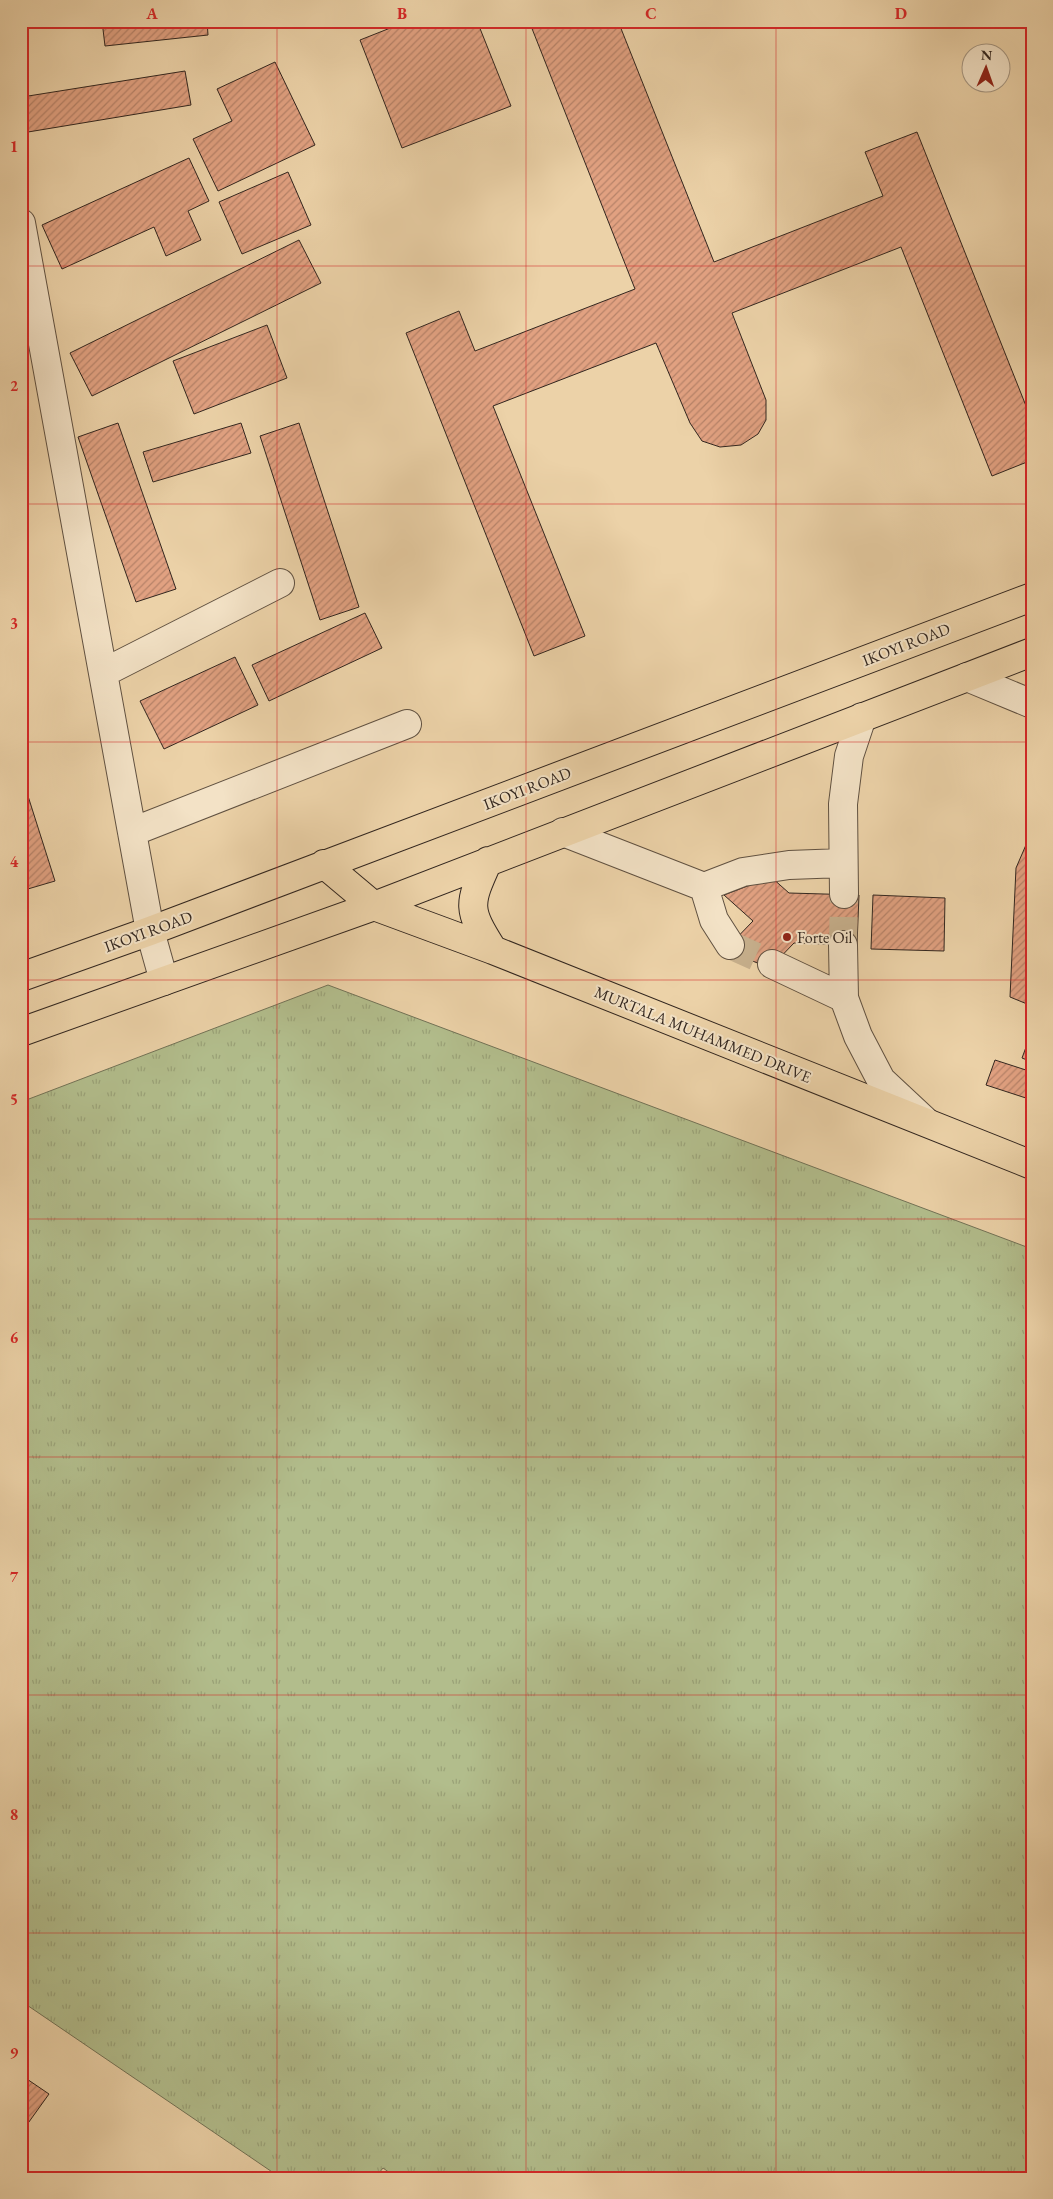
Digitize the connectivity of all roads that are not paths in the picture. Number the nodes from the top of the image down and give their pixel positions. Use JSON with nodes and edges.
{"nodes":[{"id":1,"x":21,"y":223,"type":"edge"},
{"id":2,"x":27,"y":297,"type":"edge"},
{"id":3,"x":280,"y":583,"type":"dead end"},
{"id":4,"x":1032,"y":596,"type":"edge"},
{"id":5,"x":1032,"y":652,"type":"edge"},
{"id":6,"x":103,"y":673,"type":"junction"},
{"id":7,"x":967,"y":677,"type":"junction"},
{"id":8,"x":1032,"y":704,"type":"edge"},
{"id":9,"x":862,"y":717,"type":"junction"},
{"id":10,"x":407,"y":724,"type":"dead end"},
{"id":11,"x":132,"y":832,"type":"junction"},
{"id":12,"x":563,"y":832,"type":"junction"},
{"id":13,"x":488,"y":861,"type":"junction"},
{"id":14,"x":843,"y":863,"type":"junction"},
{"id":15,"x":324,"y":864,"type":"junction"},
{"id":16,"x":704,"y":887,"type":"junction"},
{"id":17,"x":844,"y":894,"type":"tunnel mouth"},
{"id":18,"x":374,"y":906,"type":"junction"},
{"id":19,"x":150,"y":931,"type":"junction"},
{"id":20,"x":730,"y":945,"type":"tunnel mouth"},
{"id":21,"x":843,"y":945,"type":"tunnel mouth"},
{"id":22,"x":493,"y":950,"type":"junction"},
{"id":23,"x":772,"y":964,"type":"tunnel mouth"},
{"id":24,"x":21,"y":977,"type":"edge"},
{"id":25,"x":164,"y":980,"type":"junction"},
{"id":26,"x":844,"y":998,"type":"junction"},
{"id":27,"x":21,"y":1032,"type":"edge"},
{"id":28,"x":927,"y":1123,"type":"junction"},
{"id":29,"x":1032,"y":1165,"type":"edge"}],
"edges":[{"from":1,"to":2,"type":"street"},
{"from":2,"to":6,"type":"street"},
{"from":3,"to":6,"type":"street"},
{"from":4,"to":15,"type":"main road","name":"IKOYI ROAD"},
{"from":5,"to":7,"type":"main road"},
{"from":6,"to":11,"type":"street"},
{"from":7,"to":8,"type":"street"},
{"from":7,"to":9,"type":"main road"},
{"from":9,"to":12,"type":"main road"},
{"from":9,"to":14,"type":"street"},
{"from":10,"to":11,"type":"street"},
{"from":11,"to":19,"type":"street"},
{"from":12,"to":13,"type":"main road"},
{"from":12,"to":16,"type":"street"},
{"from":13,"to":18,"type":"main road"},
{"from":13,"to":22,"type":"main road"},
{"from":14,"to":16,"type":"street"},
{"from":14,"to":17,"type":"street"},
{"from":15,"to":18,"type":"main road","name":"MURTALA MUHAMMED DRIVE"},
{"from":15,"to":19,"type":"main road","name":"IKOYI ROAD"},
{"from":16,"to":20,"type":"street"},
{"from":18,"to":22,"type":"main road","name":"MURTALA MUHAMMED DRIVE"},
{"from":18,"to":25,"type":"main road"},
{"from":19,"to":24,"type":"main road","name":"IKOYI ROAD"},
{"from":19,"to":25,"type":"street"},
{"from":21,"to":26,"type":"street"},
{"from":22,"to":28,"type":"main road","name":"MURTALA MUHAMMED DRIVE"},
{"from":23,"to":26,"type":"street"},
{"from":25,"to":27,"type":"main road"},
{"from":26,"to":28,"type":"street"},
{"from":28,"to":29,"type":"main road","name":"MURTALA MUHAMMED DRIVE"}]}
